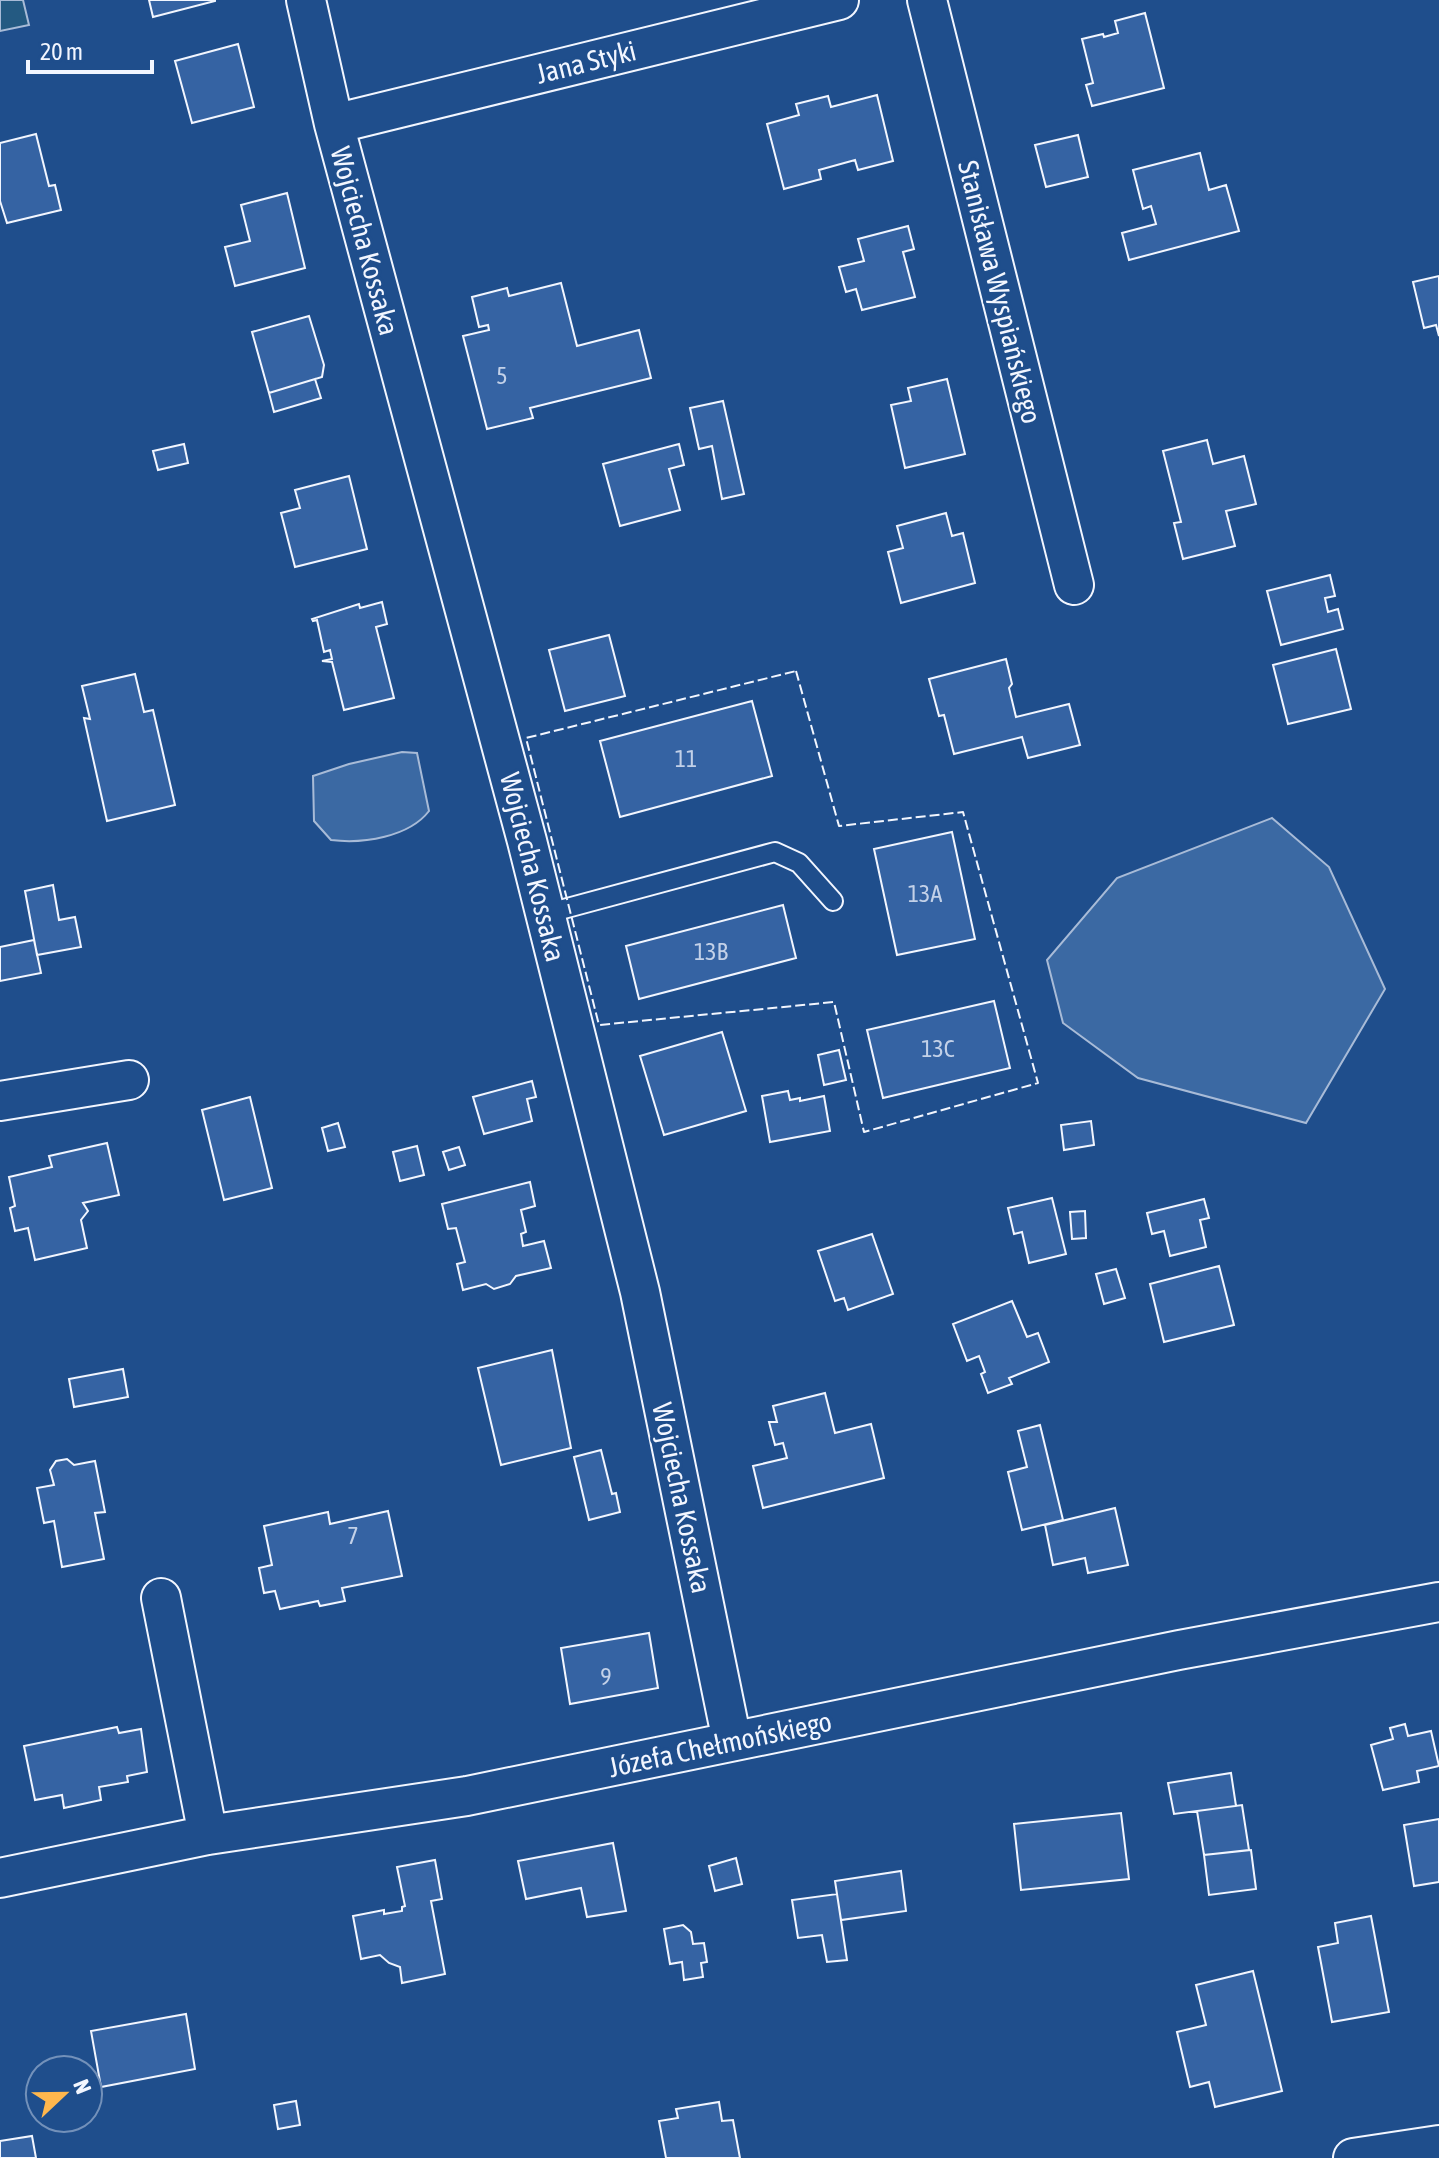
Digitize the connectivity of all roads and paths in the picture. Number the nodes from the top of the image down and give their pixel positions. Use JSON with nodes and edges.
{"nodes":[{"id":1,"x":306,"y":0,"type":"edge"},
{"id":2,"x":839,"y":0,"type":"edge"},
{"id":3,"x":927,"y":0,"type":"edge"},
{"id":4,"x":334,"y":124,"type":"junction"},
{"id":5,"x":1074,"y":585,"type":"dead end"},
{"id":6,"x":833,"y":901,"type":"dead end"},
{"id":7,"x":545,"y":914,"type":"junction"},
{"id":8,"x":129,"y":1080,"type":"dead end"},
{"id":9,"x":0,"y":1101,"type":"edge"},
{"id":10,"x":161,"y":1598,"type":"dead end"},
{"id":11,"x":1439,"y":1602,"type":"edge"},
{"id":12,"x":732,"y":1741,"type":"junction"},
{"id":13,"x":208,"y":1835,"type":"junction"},
{"id":14,"x":0,"y":1878,"type":"edge"},
{"id":15,"x":1439,"y":2145,"type":"edge"},
{"id":16,"x":1353,"y":2158,"type":"edge"}],
"edges":[{"from":1,"to":4,"type":"street","name":"Wojciecha Kossaka"},
{"from":2,"to":4,"type":"street","name":"Jana Styki"},
{"from":3,"to":5,"type":"street","name":"Stanisława Wyspiańskiego"},
{"from":4,"to":7,"type":"street","name":"Wojciecha Kossaka"},
{"from":6,"to":7,"type":"lane"},
{"from":7,"to":12,"type":"street","name":"Wojciecha Kossaka"},
{"from":8,"to":9,"type":"street"},
{"from":10,"to":13,"type":"street"},
{"from":11,"to":12,"type":"street","name":"Józefa Chełmońskiego"},
{"from":12,"to":13,"type":"street","name":"Józefa Chełmońskiego"},
{"from":13,"to":14,"type":"street","name":"Józefa Chełmońskiego"},
{"from":15,"to":16,"type":"street"}]}
